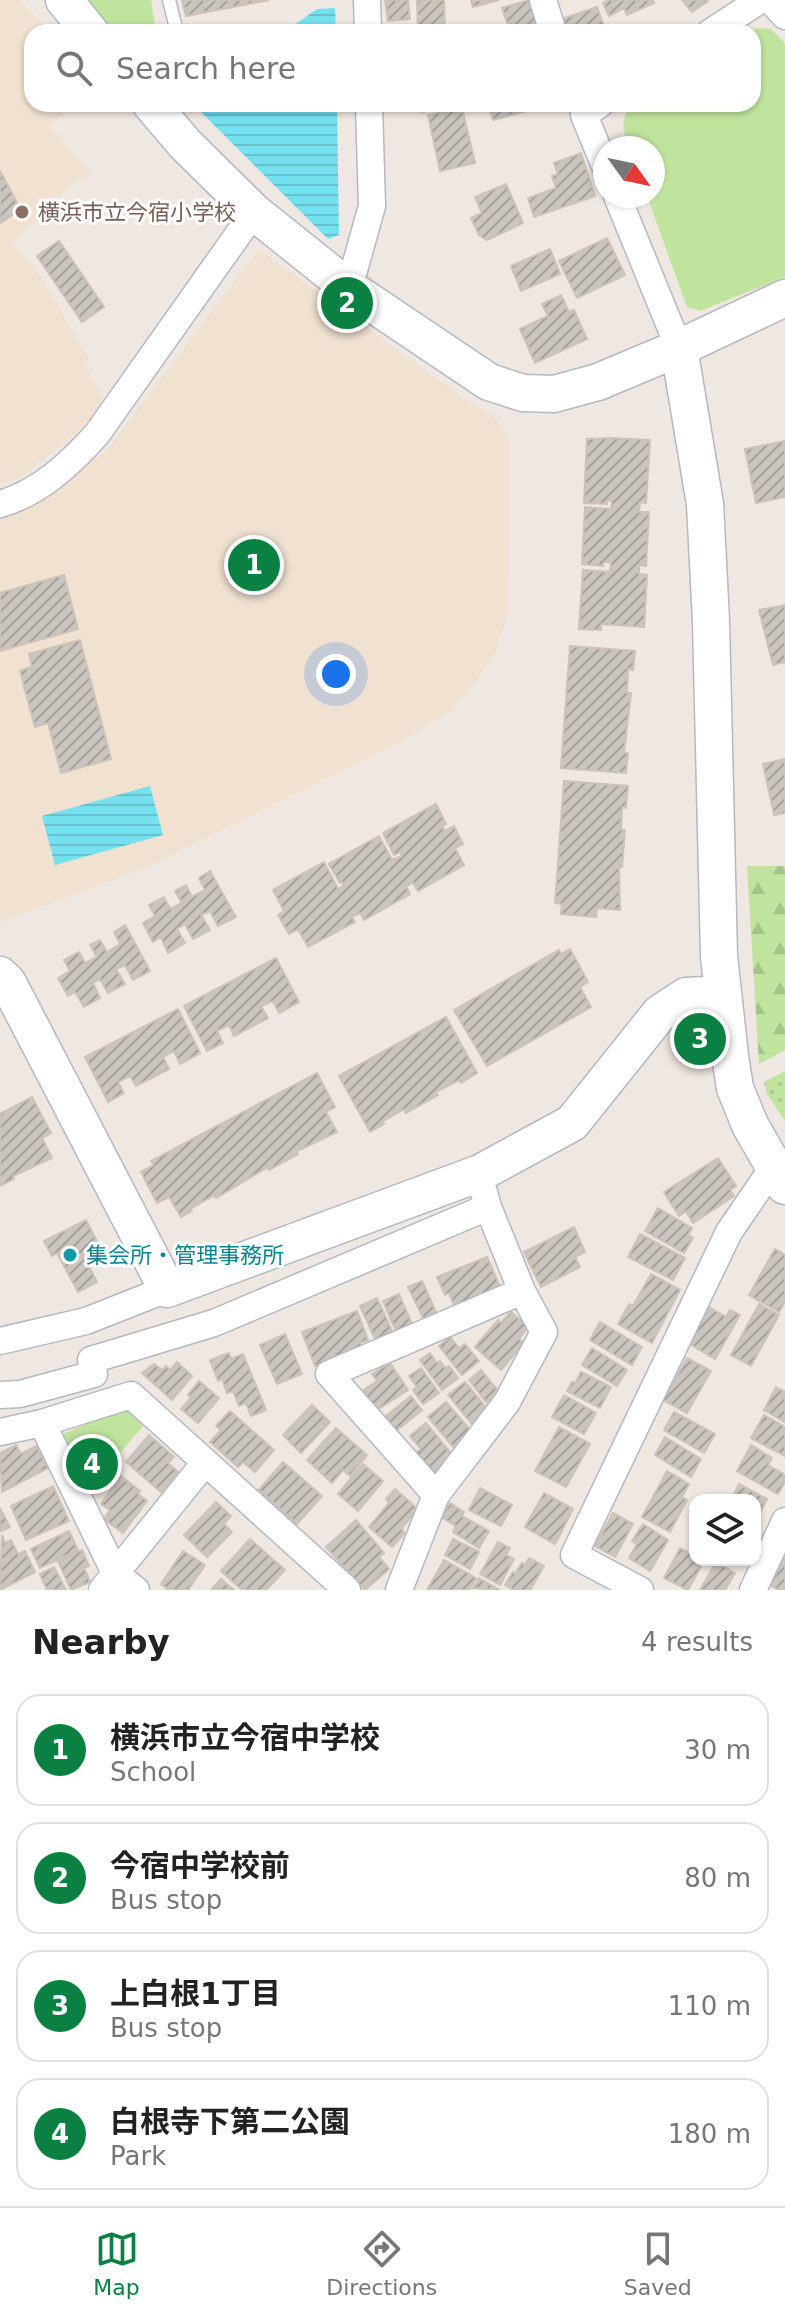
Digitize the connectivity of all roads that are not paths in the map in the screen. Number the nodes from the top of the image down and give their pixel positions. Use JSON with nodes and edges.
{"nodes":[{"id":1,"x":64,"y":0,"type":"edge"},
{"id":2,"x":169,"y":0,"type":"edge"},
{"id":3,"x":367,"y":0,"type":"edge"},
{"id":4,"x":543,"y":0,"type":"edge"},
{"id":5,"x":760,"y":0,"type":"edge"},
{"id":6,"x":770,"y":0,"type":"edge"},
{"id":7,"x":785,"y":16,"type":"edge"},
{"id":8,"x":84,"y":24,"type":"edge"},
{"id":9,"x":175,"y":24,"type":"edge"},
{"id":10,"x":368,"y":24,"type":"edge"},
{"id":11,"x":550,"y":24,"type":"edge"},
{"id":12,"x":723,"y":24,"type":"edge"},
{"id":13,"x":158,"y":112,"type":"edge"},
{"id":14,"x":369,"y":112,"type":"edge"},
{"id":15,"x":589,"y":112,"type":"edge"},
{"id":16,"x":596,"y":136,"type":"edge"},
{"id":17,"x":622,"y":208,"type":"edge"},
{"id":18,"x":254,"y":212,"type":"junction"},
{"id":19,"x":349,"y":288,"type":"junction"},
{"id":20,"x":785,"y":298,"type":"edge"},
{"id":21,"x":679,"y":348,"type":"junction"},
{"id":22,"x":0,"y":504,"type":"edge"},
{"id":23,"x":0,"y":975,"type":"edge"},
{"id":24,"x":723,"y":994,"type":"junction"},
{"id":25,"x":779,"y":1176,"type":"edge"},
{"id":26,"x":484,"y":1190,"type":"junction"},
{"id":27,"x":167,"y":1289,"type":"junction"},
{"id":28,"x":522,"y":1291,"type":"junction"},
{"id":29,"x":107,"y":1313,"type":"junction"},
{"id":30,"x":0,"y":1341,"type":"edge"},
{"id":31,"x":115,"y":1353,"type":"junction"},
{"id":32,"x":94,"y":1374,"type":"junction"},
{"id":33,"x":0,"y":1395,"type":"edge"},
{"id":34,"x":102,"y":1404,"type":"junction"},
{"id":35,"x":42,"y":1423,"type":"junction"},
{"id":36,"x":0,"y":1432,"type":"edge"},
{"id":37,"x":204,"y":1464,"type":"junction"},
{"id":38,"x":436,"y":1495,"type":"junction"},
{"id":39,"x":785,"y":1521,"type":"edge"},
{"id":40,"x":109,"y":1581,"type":"edge"},
{"id":41,"x":136,"y":1590,"type":"edge"},
{"id":42,"x":347,"y":1590,"type":"edge"},
{"id":43,"x":399,"y":1590,"type":"edge"},
{"id":44,"x":640,"y":1590,"type":"edge"},
{"id":45,"x":753,"y":1590,"type":"edge"}],
"edges":[{"from":1,"to":8,"type":"street"},
{"from":2,"to":9,"type":"lane"},
{"from":3,"to":10,"type":"street"},
{"from":4,"to":11,"type":"street"},
{"from":5,"to":12,"type":"street"},
{"from":6,"to":7,"type":"street"},
{"from":13,"to":18,"type":"street"},
{"from":14,"to":19,"type":"street"},
{"from":15,"to":16,"type":"street"},
{"from":17,"to":21,"type":"street"},
{"from":18,"to":19,"type":"street"},
{"from":18,"to":22,"type":"street"},
{"from":19,"to":21,"type":"street"},
{"from":20,"to":21,"type":"street"},
{"from":21,"to":24,"type":"street"},
{"from":23,"to":27,"type":"street"},
{"from":24,"to":25,"type":"street"},
{"from":24,"to":26,"type":"street"},
{"from":25,"to":44,"type":"street"},
{"from":26,"to":27,"type":"street"},
{"from":26,"to":28,"type":"street"},
{"from":26,"to":31,"type":"street"},
{"from":27,"to":29,"type":"street"},
{"from":28,"to":38,"type":"street"},
{"from":28,"to":38,"type":"street"},
{"from":29,"to":30,"type":"street"},
{"from":29,"to":31,"type":"street"},
{"from":31,"to":32,"type":"street"},
{"from":32,"to":33,"type":"street"},
{"from":32,"to":34,"type":"street"},
{"from":34,"to":35,"type":"street"},
{"from":34,"to":37,"type":"street"},
{"from":35,"to":36,"type":"street"},
{"from":35,"to":40,"type":"street"},
{"from":37,"to":40,"type":"street"},
{"from":37,"to":42,"type":"street"},
{"from":38,"to":43,"type":"street"},
{"from":39,"to":45,"type":"street"},
{"from":40,"to":41,"type":"street"}]}
